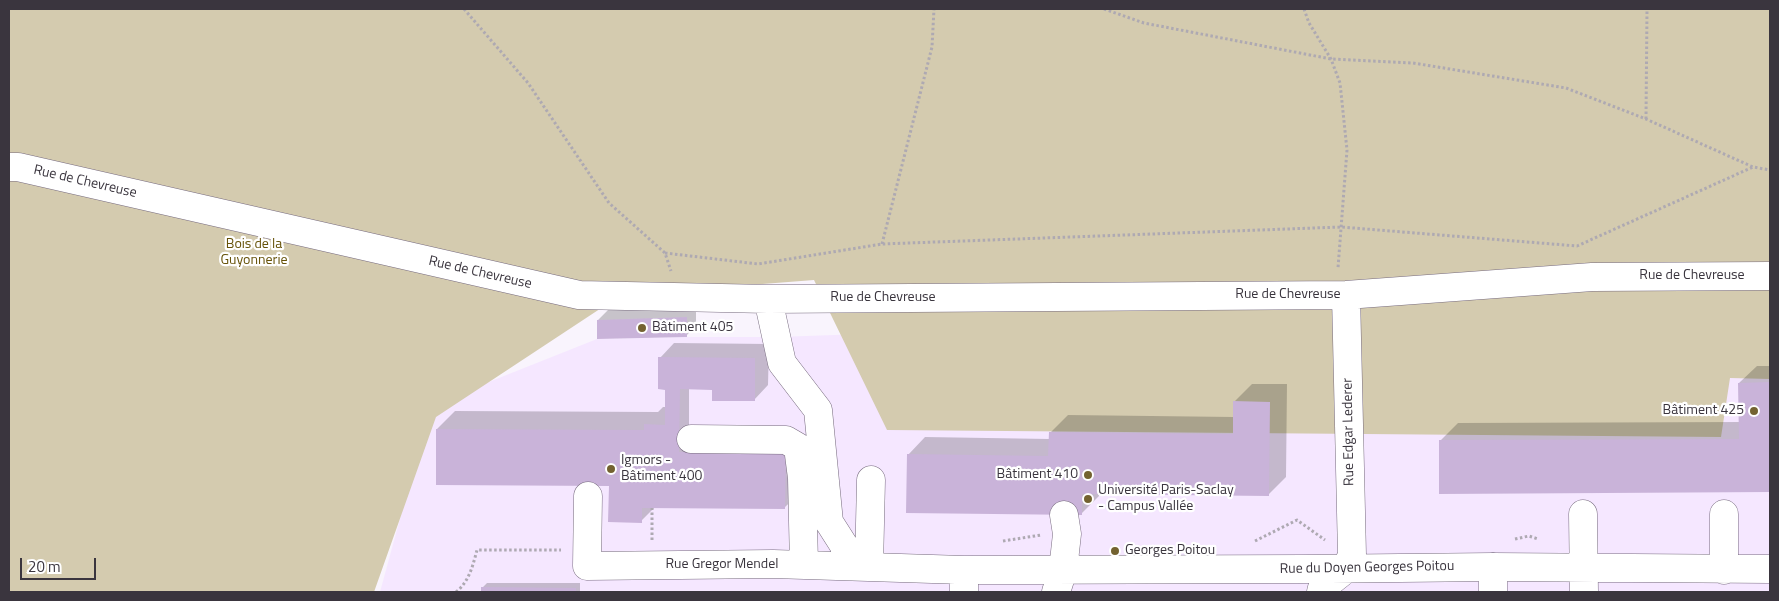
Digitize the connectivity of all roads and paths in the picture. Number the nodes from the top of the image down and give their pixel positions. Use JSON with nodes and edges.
{"nodes":[{"id":1,"x":464,"y":9,"type":"edge"},
{"id":2,"x":934,"y":9,"type":"edge"},
{"id":3,"x":1104,"y":9,"type":"edge"},
{"id":4,"x":1304,"y":9,"type":"edge"},
{"id":5,"x":1647,"y":9,"type":"edge"},
{"id":6,"x":1330,"y":59,"type":"junction"},
{"id":7,"x":1646,"y":119,"type":"junction"},
{"id":8,"x":1753,"y":167,"type":"junction"},
{"id":9,"x":9,"y":168,"type":"edge"},
{"id":10,"x":1770,"y":170,"type":"edge"},
{"id":11,"x":1341,"y":227,"type":"junction"},
{"id":12,"x":882,"y":244,"type":"junction"},
{"id":13,"x":665,"y":253,"type":"junction"},
{"id":14,"x":1770,"y":276,"type":"edge"},
{"id":15,"x":1346,"y":295,"type":"junction"},
{"id":16,"x":678,"y":297,"type":"junction"},
{"id":17,"x":768,"y":299,"type":"junction"},
{"id":18,"x":691,"y":439,"type":"dead end"},
{"id":19,"x":871,"y":480,"type":"dead end"},
{"id":20,"x":588,"y":496,"type":"dead end"},
{"id":21,"x":652,"y":508,"type":"dead end"},
{"id":22,"x":1583,"y":514,"type":"dead end"},
{"id":23,"x":1724,"y":514,"type":"dead end"},
{"id":24,"x":1064,"y":515,"type":"dead end"},
{"id":25,"x":652,"y":544,"type":"dead end"},
{"id":26,"x":579,"y":558,"type":"junction"},
{"id":27,"x":804,"y":565,"type":"junction"},
{"id":28,"x":863,"y":566,"type":"junction"},
{"id":29,"x":1346,"y":569,"type":"junction"},
{"id":30,"x":1770,"y":569,"type":"edge"},
{"id":31,"x":1724,"y":570,"type":"junction"},
{"id":32,"x":1493,"y":580,"type":"edge"},
{"id":33,"x":1583,"y":580,"type":"edge"},
{"id":34,"x":964,"y":581,"type":"edge"},
{"id":35,"x":1059,"y":581,"type":"edge"},
{"id":36,"x":461,"y":590,"type":"edge"},
{"id":37,"x":456,"y":592,"type":"edge"},
{"id":38,"x":1321,"y":592,"type":"edge"}],
"edges":[{"from":1,"to":13,"type":"path"},
{"from":2,"to":12,"type":"path"},
{"from":3,"to":6,"type":"path"},
{"from":4,"to":6,"type":"path"},
{"from":5,"to":7,"type":"path"},
{"from":6,"to":7,"type":"path"},
{"from":6,"to":11,"type":"path"},
{"from":7,"to":8,"type":"path"},
{"from":8,"to":10,"type":"path"},
{"from":8,"to":11,"type":"path"},
{"from":9,"to":16,"type":"street","name":"Rue de Chevreuse"},
{"from":11,"to":12,"type":"path"},
{"from":11,"to":15,"type":"path"},
{"from":12,"to":13,"type":"path"},
{"from":13,"to":16,"type":"path"},
{"from":14,"to":15,"type":"street","name":"Rue de Chevreuse"},
{"from":15,"to":17,"type":"street","name":"Rue de Chevreuse"},
{"from":15,"to":29,"type":"street","name":"Rue Edgar Lederer"},
{"from":16,"to":17,"type":"street","name":"Rue de Chevreuse"},
{"from":17,"to":28,"type":"street"},
{"from":18,"to":27,"type":"street"},
{"from":19,"to":28,"type":"street"},
{"from":20,"to":26,"type":"street"},
{"from":21,"to":25,"type":"path"},
{"from":22,"to":33,"type":"street"},
{"from":23,"to":31,"type":"street"},
{"from":24,"to":35,"type":"street"},
{"from":26,"to":27,"type":"street","name":"Rue Gregor Mendel"},
{"from":26,"to":36,"type":"path"},
{"from":27,"to":28,"type":"street","name":"Rue Gregor Mendel"},
{"from":28,"to":34,"type":"street","name":"Rue Gregor Mendel"},
{"from":29,"to":32,"type":"street","name":"Rue du Doyen Georges Poitou"},
{"from":29,"to":35,"type":"street","name":"Rue du Doyen Georges Poitou"},
{"from":29,"to":38,"type":"street"},
{"from":30,"to":31,"type":"street","name":"Rue du Doyen Georges Poitou"},
{"from":31,"to":33,"type":"street","name":"Rue du Doyen Georges Poitou"},
{"from":32,"to":33,"type":"street","name":"Rue du Doyen Georges Poitou"},
{"from":34,"to":35,"type":"street","name":"Rue du Doyen Georges Poitou"},
{"from":36,"to":37,"type":"path"}]}
